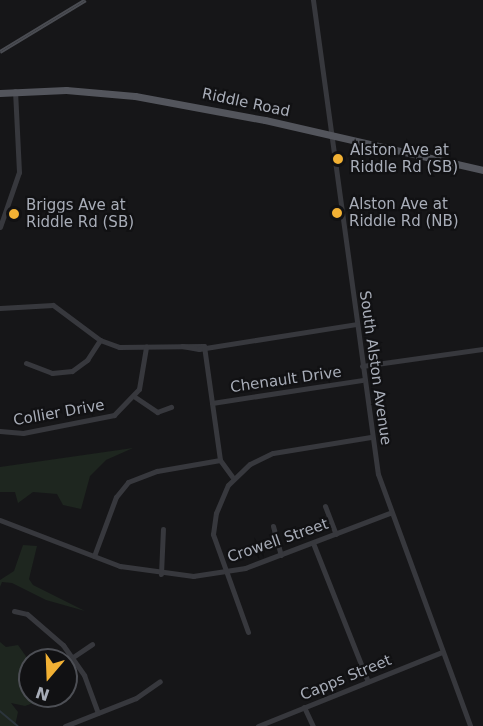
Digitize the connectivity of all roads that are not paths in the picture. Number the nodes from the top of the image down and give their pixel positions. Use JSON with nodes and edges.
{"nodes":[{"id":1,"x":313,"y":0,"type":"edge"},
{"id":2,"x":15,"y":92,"type":"junction"},
{"id":3,"x":0,"y":93,"type":"edge"},
{"id":4,"x":330,"y":135,"type":"junction"},
{"id":5,"x":483,"y":170,"type":"edge"},
{"id":6,"x":0,"y":227,"type":"edge"},
{"id":7,"x":0,"y":308,"type":"edge"},
{"id":8,"x":356,"y":324,"type":"junction"},
{"id":9,"x":100,"y":340,"type":"junction"},
{"id":10,"x":204,"y":346,"type":"junction"},
{"id":11,"x":146,"y":347,"type":"junction"},
{"id":12,"x":483,"y":349,"type":"edge"},
{"id":13,"x":26,"y":363,"type":"dead end"},
{"id":14,"x":362,"y":366,"type":"junction"},
{"id":15,"x":363,"y":380,"type":"junction"},
{"id":16,"x":135,"y":397,"type":"junction"},
{"id":17,"x":212,"y":403,"type":"junction"},
{"id":18,"x":171,"y":407,"type":"dead end"},
{"id":19,"x":0,"y":431,"type":"edge"},
{"id":20,"x":371,"y":437,"type":"junction"},
{"id":21,"x":220,"y":460,"type":"junction"},
{"id":22,"x":232,"y":478,"type":"junction"},
{"id":23,"x":325,"y":506,"type":"dead end"},
{"id":24,"x":390,"y":513,"type":"junction"},
{"id":25,"x":0,"y":520,"type":"edge"},
{"id":26,"x":273,"y":526,"type":"dead end"},
{"id":27,"x":164,"y":529,"type":"dead end"},
{"id":28,"x":336,"y":534,"type":"junction"},
{"id":29,"x":313,"y":543,"type":"junction"},
{"id":30,"x":281,"y":555,"type":"junction"},
{"id":31,"x":94,"y":556,"type":"junction"},
{"id":32,"x":226,"y":572,"type":"junction"},
{"id":33,"x":161,"y":574,"type":"junction"},
{"id":34,"x":14,"y":611,"type":"dead end"},
{"id":35,"x":248,"y":632,"type":"dead end"},
{"id":36,"x":92,"y":644,"type":"dead end"},
{"id":37,"x":64,"y":648,"type":"edge"},
{"id":38,"x":442,"y":652,"type":"junction"},
{"id":39,"x":78,"y":654,"type":"edge"},
{"id":40,"x":78,"y":668,"type":"edge"},
{"id":41,"x":160,"y":681,"type":"dead end"},
{"id":42,"x":368,"y":682,"type":"junction"},
{"id":43,"x":304,"y":707,"type":"junction"},
{"id":44,"x":98,"y":713,"type":"junction"},
{"id":45,"x":65,"y":726,"type":"edge"},
{"id":46,"x":258,"y":726,"type":"edge"},
{"id":47,"x":313,"y":726,"type":"edge"},
{"id":48,"x":470,"y":726,"type":"edge"}],
"edges":[{"from":1,"to":4,"type":"street","name":"South Alston Avenue"},
{"from":2,"to":3,"type":"main road","name":"Riddle Road"},
{"from":2,"to":4,"type":"main road","name":"Riddle Road"},
{"from":2,"to":6,"type":"street"},
{"from":4,"to":5,"type":"main road","name":"Riddle Road"},
{"from":4,"to":8,"type":"street","name":"South Alston Avenue"},
{"from":7,"to":9,"type":"street"},
{"from":8,"to":10,"type":"street"},
{"from":8,"to":14,"type":"street","name":"South Alston Avenue"},
{"from":9,"to":11,"type":"street"},
{"from":9,"to":13,"type":"street"},
{"from":10,"to":11,"type":"street"},
{"from":10,"to":17,"type":"street"},
{"from":11,"to":16,"type":"street"},
{"from":12,"to":14,"type":"street"},
{"from":14,"to":15,"type":"street","name":"South Alston Avenue"},
{"from":15,"to":17,"type":"street","name":"Chenault Drive"},
{"from":15,"to":20,"type":"street","name":"South Alston Avenue"},
{"from":16,"to":18,"type":"street"},
{"from":16,"to":19,"type":"street","name":"Collier Drive"},
{"from":17,"to":21,"type":"street"},
{"from":20,"to":22,"type":"street"},
{"from":20,"to":24,"type":"street","name":"South Alston Avenue"},
{"from":21,"to":22,"type":"street"},
{"from":21,"to":31,"type":"street"},
{"from":22,"to":32,"type":"street"},
{"from":23,"to":28,"type":"street"},
{"from":24,"to":28,"type":"street","name":"Crowell Street"},
{"from":24,"to":38,"type":"street","name":"South Alston Avenue"},
{"from":25,"to":31,"type":"street","name":"Crowell Street"},
{"from":26,"to":30,"type":"street"},
{"from":27,"to":33,"type":"street"},
{"from":28,"to":29,"type":"street","name":"Crowell Street"},
{"from":29,"to":30,"type":"street","name":"Crowell Street"},
{"from":29,"to":42,"type":"street"},
{"from":30,"to":32,"type":"street","name":"Crowell Street"},
{"from":31,"to":33,"type":"street","name":"Crowell Street"},
{"from":32,"to":33,"type":"street","name":"Crowell Street"},
{"from":32,"to":35,"type":"street"},
{"from":34,"to":37,"type":"street"},
{"from":36,"to":39,"type":"street"},
{"from":38,"to":42,"type":"street","name":"Capps Street"},
{"from":38,"to":48,"type":"street","name":"South Alston Avenue"},
{"from":40,"to":44,"type":"street"},
{"from":41,"to":44,"type":"street"},
{"from":42,"to":43,"type":"street","name":"Capps Street"},
{"from":43,"to":46,"type":"street","name":"Capps Street"},
{"from":43,"to":47,"type":"street"},
{"from":44,"to":45,"type":"street"}]}
